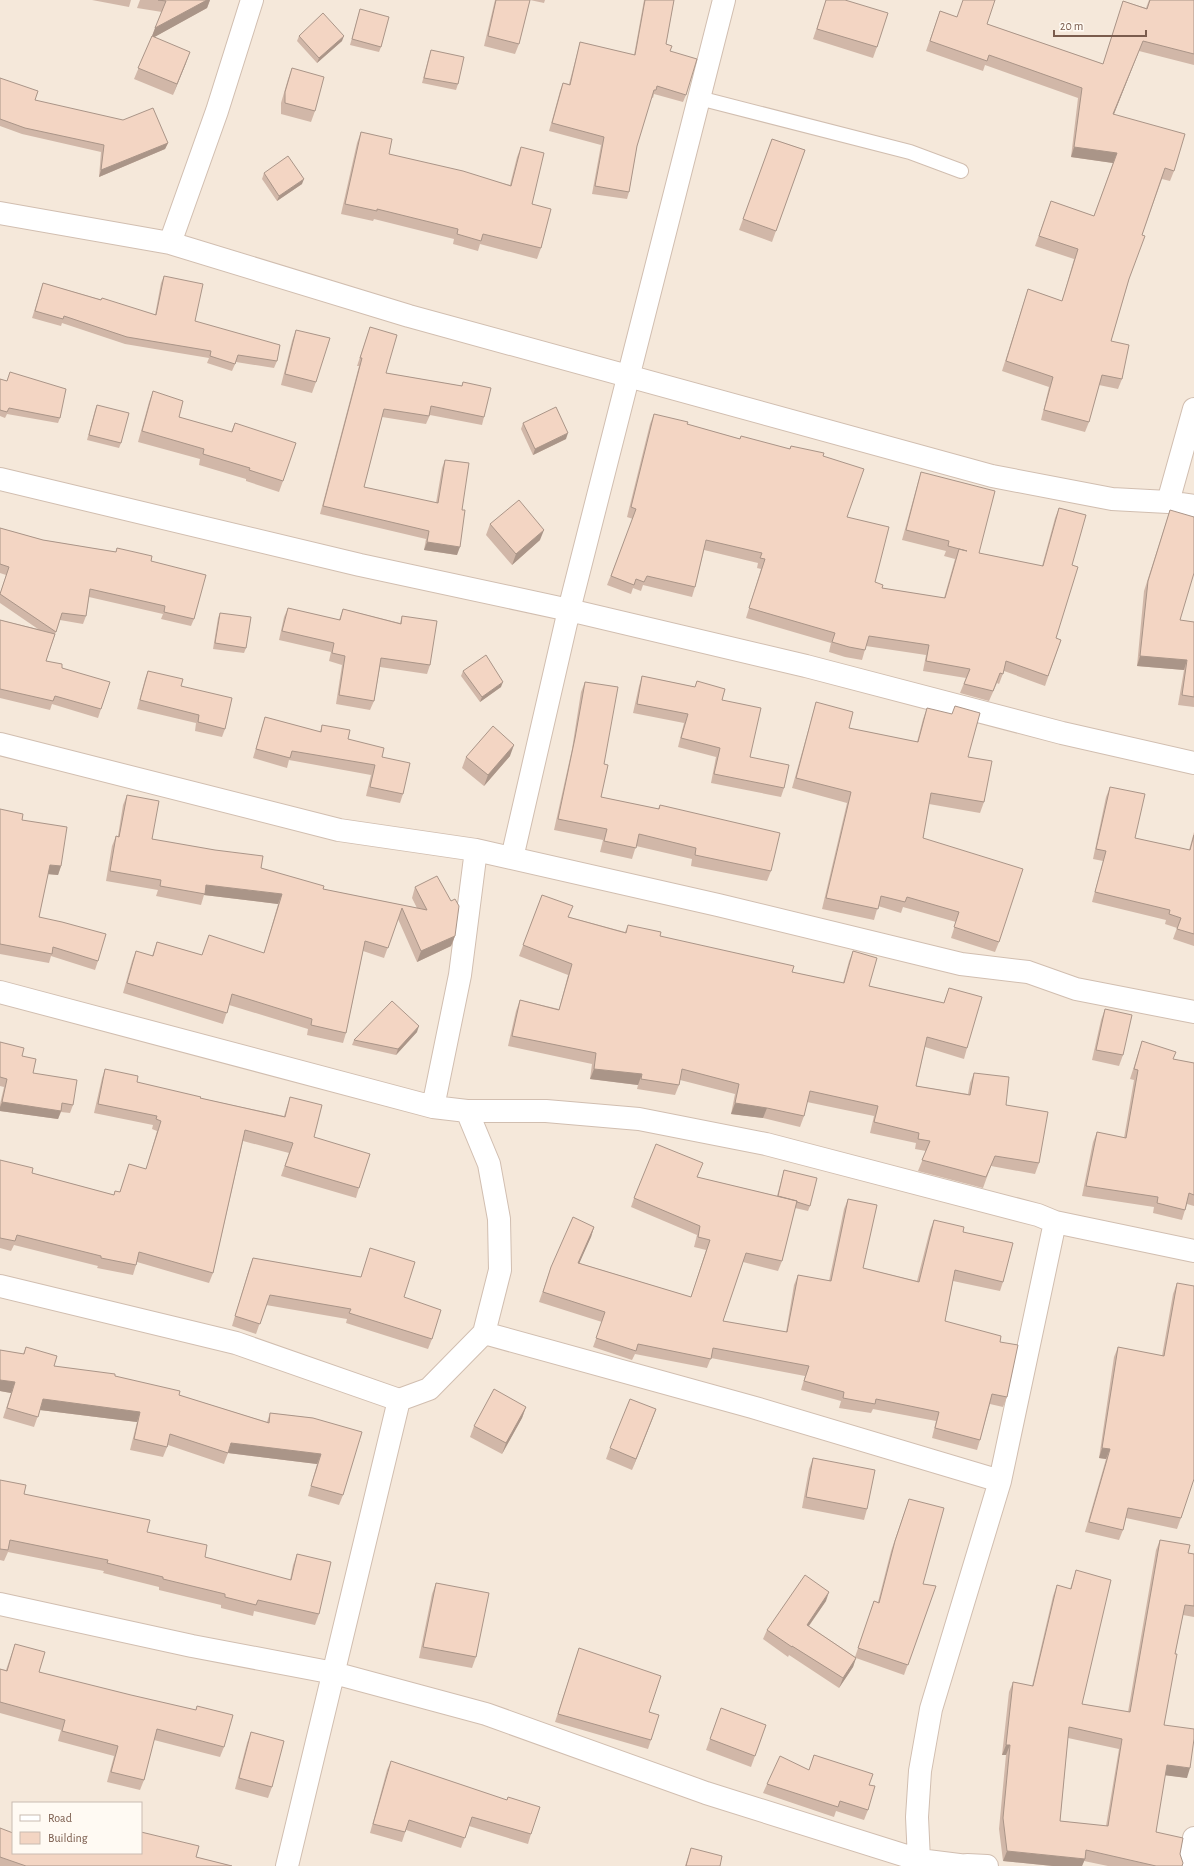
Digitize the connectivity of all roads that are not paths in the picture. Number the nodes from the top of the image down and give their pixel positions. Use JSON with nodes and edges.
{"nodes":[{"id":1,"x":252,"y":0,"type":"edge"},
{"id":2,"x":724,"y":0,"type":"edge"},
{"id":3,"x":699,"y":98,"type":"junction"},
{"id":4,"x":961,"y":170,"type":"dead end"},
{"id":5,"x":0,"y":213,"type":"edge"},
{"id":6,"x":170,"y":243,"type":"junction"},
{"id":7,"x":628,"y":377,"type":"junction"},
{"id":8,"x":1194,"y":409,"type":"edge"},
{"id":9,"x":0,"y":479,"type":"edge"},
{"id":10,"x":1168,"y":502,"type":"junction"},
{"id":11,"x":1194,"y":506,"type":"edge"},
{"id":12,"x":569,"y":610,"type":"junction"},
{"id":13,"x":0,"y":744,"type":"edge"},
{"id":14,"x":1194,"y":763,"type":"edge"},
{"id":15,"x":476,"y":850,"type":"junction"},
{"id":16,"x":512,"y":858,"type":"junction"},
{"id":17,"x":0,"y":992,"type":"edge"},
{"id":18,"x":1194,"y":1012,"type":"edge"},
{"id":19,"x":433,"y":1107,"type":"junction"},
{"id":20,"x":467,"y":1111,"type":"junction"},
{"id":21,"x":1055,"y":1222,"type":"junction"},
{"id":22,"x":1194,"y":1251,"type":"edge"},
{"id":23,"x":0,"y":1286,"type":"edge"},
{"id":24,"x":484,"y":1333,"type":"junction"},
{"id":25,"x":399,"y":1400,"type":"junction"},
{"id":26,"x":1000,"y":1481,"type":"junction"},
{"id":27,"x":0,"y":1604,"type":"edge"},
{"id":28,"x":334,"y":1673,"type":"junction"},
{"id":29,"x":1194,"y":1838,"type":"edge"},
{"id":30,"x":919,"y":1860,"type":"junction"},
{"id":31,"x":287,"y":1866,"type":"edge"},
{"id":32,"x":974,"y":1866,"type":"edge"},
{"id":33,"x":1189,"y":1866,"type":"edge"}],
"edges":[{"from":1,"to":6,"type":"street"},
{"from":2,"to":3,"type":"street"},
{"from":3,"to":4,"type":"lane"},
{"from":3,"to":7,"type":"street"},
{"from":5,"to":6,"type":"street"},
{"from":6,"to":7,"type":"street"},
{"from":7,"to":10,"type":"street"},
{"from":7,"to":12,"type":"street"},
{"from":8,"to":10,"type":"street"},
{"from":9,"to":12,"type":"street"},
{"from":10,"to":11,"type":"street"},
{"from":12,"to":14,"type":"street"},
{"from":12,"to":16,"type":"street"},
{"from":13,"to":15,"type":"street"},
{"from":15,"to":16,"type":"street"},
{"from":15,"to":19,"type":"street"},
{"from":16,"to":18,"type":"street"},
{"from":17,"to":19,"type":"street"},
{"from":19,"to":20,"type":"street"},
{"from":20,"to":21,"type":"street"},
{"from":20,"to":24,"type":"street"},
{"from":21,"to":22,"type":"street"},
{"from":21,"to":26,"type":"street"},
{"from":23,"to":25,"type":"street"},
{"from":24,"to":25,"type":"street"},
{"from":24,"to":26,"type":"street"},
{"from":25,"to":28,"type":"street"},
{"from":26,"to":30,"type":"street"},
{"from":27,"to":28,"type":"street"},
{"from":28,"to":30,"type":"street"},
{"from":28,"to":31,"type":"street"},
{"from":29,"to":33,"type":"street"},
{"from":30,"to":32,"type":"street"}]}
